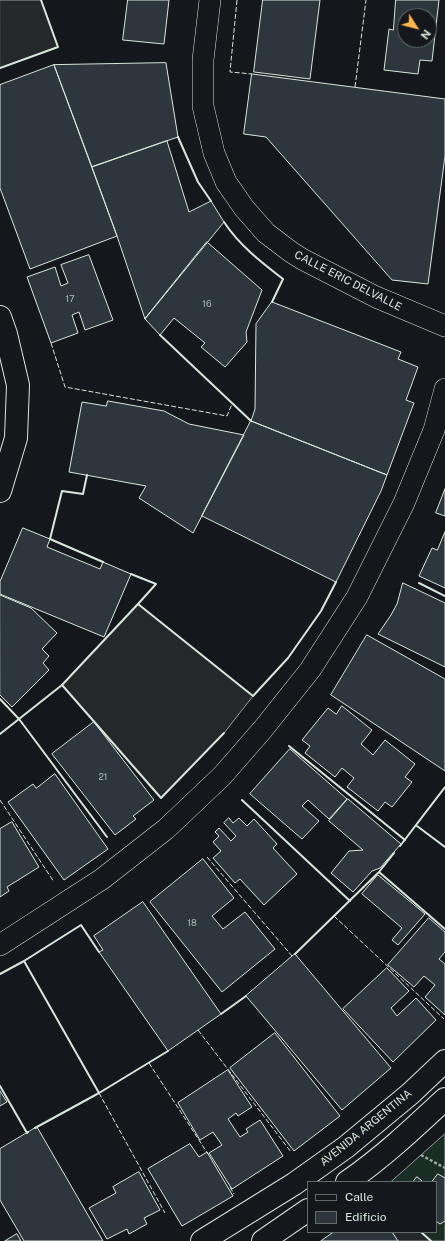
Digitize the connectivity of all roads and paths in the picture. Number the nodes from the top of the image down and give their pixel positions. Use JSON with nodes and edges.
{"nodes":[{"id":1,"x":210,"y":0,"type":"edge"},
{"id":2,"x":0,"y":317,"type":"edge"},
{"id":3,"x":445,"y":326,"type":"edge"},
{"id":4,"x":445,"y":389,"type":"edge"},
{"id":5,"x":0,"y":491,"type":"edge"},
{"id":6,"x":0,"y":945,"type":"edge"},
{"id":7,"x":445,"y":1061,"type":"edge"},
{"id":8,"x":445,"y":1099,"type":"edge"},
{"id":9,"x":421,"y":1155,"type":"dead end"},
{"id":10,"x":445,"y":1168,"type":"edge"},
{"id":11,"x":348,"y":1181,"type":"edge"},
{"id":12,"x":307,"y":1211,"type":"edge"},
{"id":13,"x":202,"y":1241,"type":"edge"},
{"id":14,"x":263,"y":1241,"type":"edge"}],
"edges":[{"from":1,"to":3,"type":"street","name":"CALLE ERIC DELVALLE"},
{"from":2,"to":5,"type":"street"},
{"from":4,"to":6,"type":"street"},
{"from":7,"to":13,"type":"street","name":"AVENIDA ARGENTINA"},
{"from":8,"to":11,"type":"street"},
{"from":9,"to":10,"type":"path"},
{"from":12,"to":14,"type":"street"}]}
